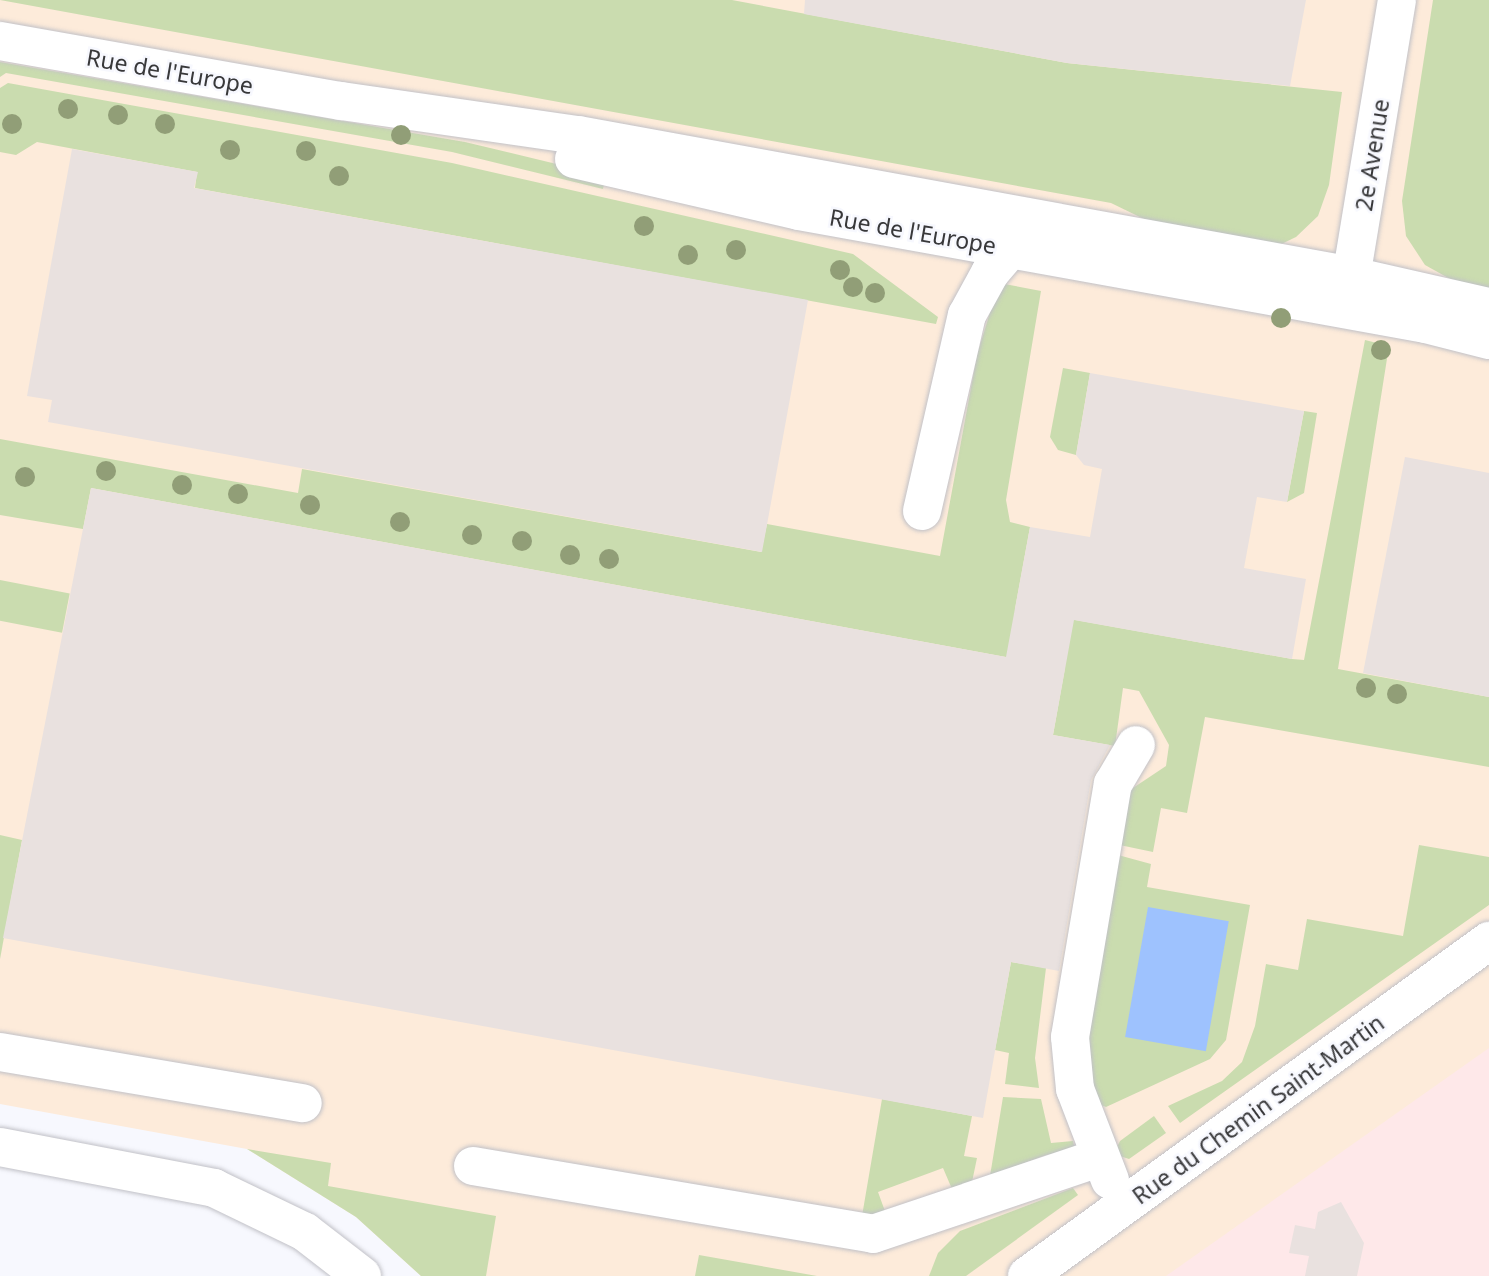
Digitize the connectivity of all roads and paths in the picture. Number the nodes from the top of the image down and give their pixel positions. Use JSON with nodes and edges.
{"nodes":[{"id":1,"x":1397,"y":0,"type":"edge"},
{"id":2,"x":0,"y":41,"type":"edge"},
{"id":3,"x":341,"y":101,"type":"junction"},
{"id":4,"x":1037,"y":218,"type":"junction"},
{"id":5,"x":1010,"y":249,"type":"junction"},
{"id":6,"x":1349,"y":293,"type":"junction"},
{"id":7,"x":1489,"y":307,"type":"edge"},
{"id":8,"x":1489,"y":340,"type":"edge"},
{"id":9,"x":922,"y":511,"type":"dead end"},
{"id":10,"x":1136,"y":745,"type":"dead end"},
{"id":11,"x":1489,"y":941,"type":"edge"},
{"id":12,"x":0,"y":1052,"type":"edge"},
{"id":13,"x":303,"y":1103,"type":"dead end"},
{"id":14,"x":0,"y":1147,"type":"edge"},
{"id":15,"x":1100,"y":1158,"type":"junction"},
{"id":16,"x":473,"y":1166,"type":"dead end"},
{"id":17,"x":1122,"y":1207,"type":"junction"},
{"id":18,"x":362,"y":1276,"type":"edge"},
{"id":19,"x":1027,"y":1276,"type":"edge"}],
"edges":[{"from":1,"to":6,"type":"street","name":"2e Avenue"},
{"from":2,"to":3,"type":"street","name":"Rue de l'Europe"},
{"from":3,"to":4,"type":"street","name":"Rue de l'Europe"},
{"from":3,"to":5,"type":"street","name":"Rue de l'Europe"},
{"from":4,"to":5,"type":"street"},
{"from":4,"to":6,"type":"street","name":"Rue de l'Europe"},
{"from":5,"to":6,"type":"street","name":"Rue de l'Europe"},
{"from":5,"to":9,"type":"street"},
{"from":6,"to":7,"type":"street","name":"Rue de l'Europe"},
{"from":6,"to":8,"type":"street","name":"Rue de l'Europe"},
{"from":10,"to":15,"type":"street"},
{"from":11,"to":17,"type":"street","name":"Rue du Chemin Saint-Martin"},
{"from":12,"to":13,"type":"street"},
{"from":14,"to":18,"type":"street"},
{"from":15,"to":16,"type":"street"},
{"from":15,"to":17,"type":"street"},
{"from":17,"to":19,"type":"street","name":"Rue du Chemin Saint-Martin"}]}
